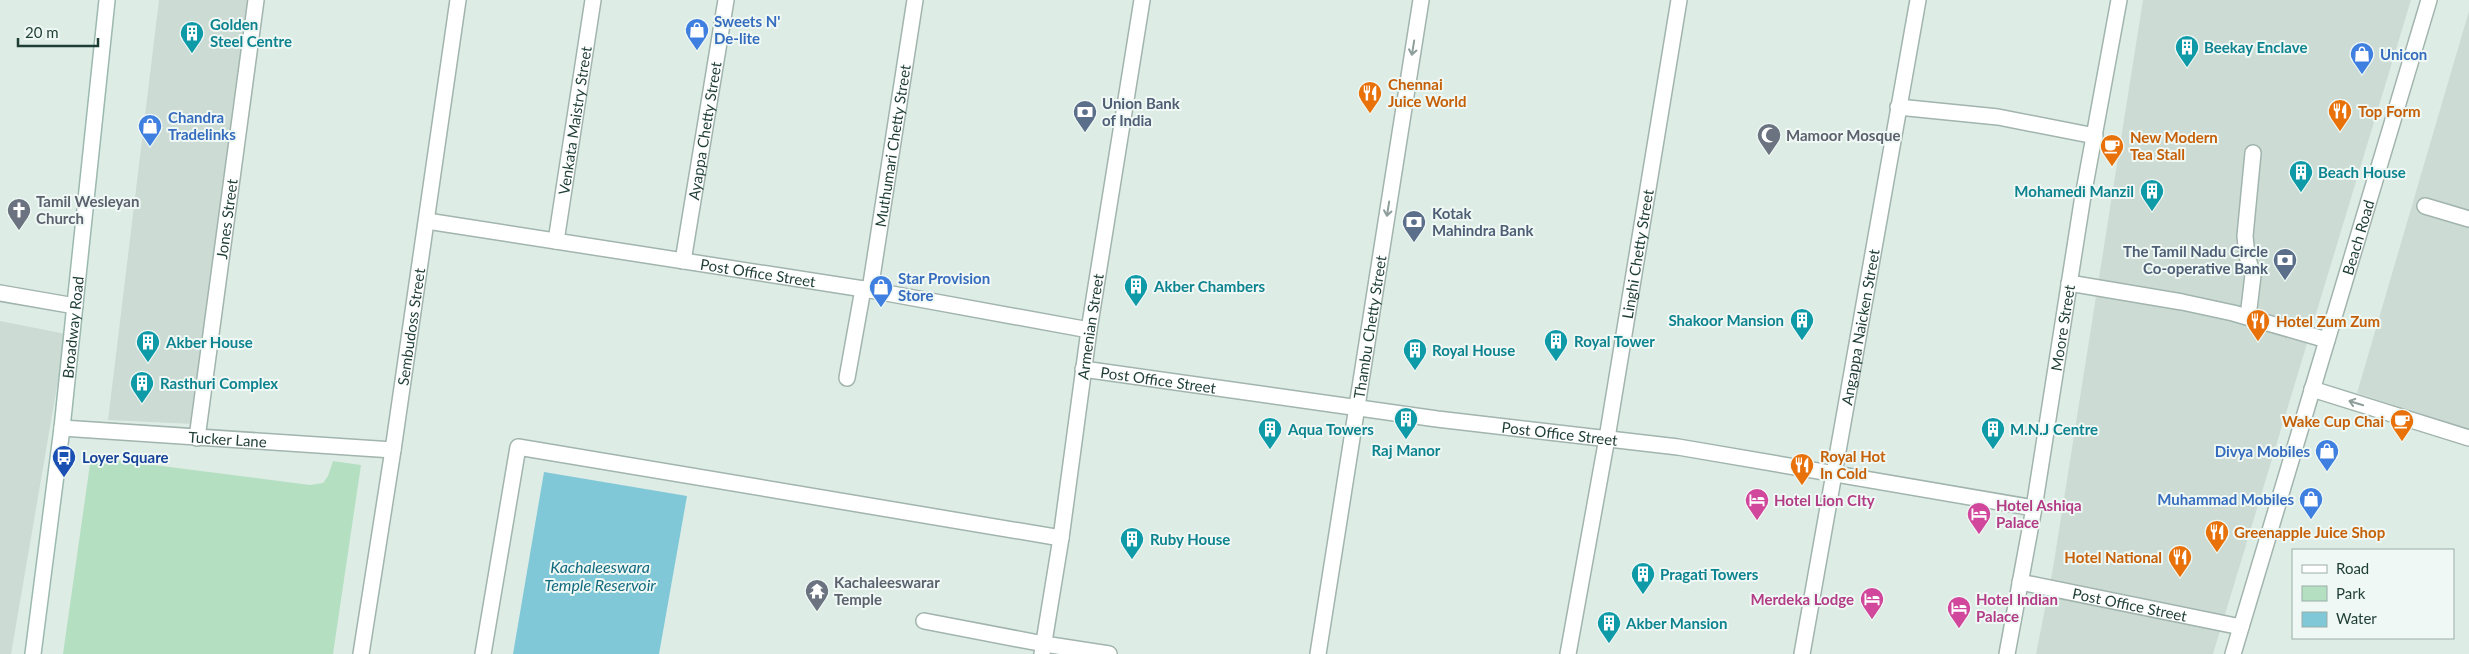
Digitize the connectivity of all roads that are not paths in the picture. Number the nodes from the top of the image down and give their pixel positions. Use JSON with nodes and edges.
{"nodes":[{"id":1,"x":107,"y":0,"type":"edge"},
{"id":2,"x":256,"y":0,"type":"edge"},
{"id":3,"x":458,"y":0,"type":"edge"},
{"id":4,"x":594,"y":0,"type":"edge"},
{"id":5,"x":726,"y":0,"type":"edge"},
{"id":6,"x":915,"y":0,"type":"edge"},
{"id":7,"x":1142,"y":0,"type":"edge"},
{"id":8,"x":1421,"y":0,"type":"edge"},
{"id":9,"x":1679,"y":0,"type":"edge"},
{"id":10,"x":1918,"y":0,"type":"edge"},
{"id":11,"x":2119,"y":0,"type":"edge"},
{"id":12,"x":2429,"y":0,"type":"edge"},
{"id":13,"x":1898,"y":107,"type":"junction"},
{"id":14,"x":2094,"y":136,"type":"junction"},
{"id":15,"x":2253,"y":153,"type":"dead end"},
{"id":16,"x":2425,"y":206,"type":"dead end"},
{"id":17,"x":2469,"y":219,"type":"edge"},
{"id":18,"x":427,"y":221,"type":"junction"},
{"id":19,"x":556,"y":241,"type":"junction"},
{"id":20,"x":683,"y":261,"type":"junction"},
{"id":21,"x":2069,"y":283,"type":"junction"},
{"id":22,"x":866,"y":290,"type":"junction"},
{"id":23,"x":0,"y":293,"type":"edge"},
{"id":24,"x":74,"y":306,"type":"junction"},
{"id":25,"x":2248,"y":317,"type":"junction"},
{"id":26,"x":1089,"y":330,"type":"junction"},
{"id":27,"x":2327,"y":340,"type":"junction"},
{"id":28,"x":1083,"y":368,"type":"junction"},
{"id":29,"x":847,"y":378,"type":"dead end"},
{"id":30,"x":2312,"y":389,"type":"junction"},
{"id":31,"x":1356,"y":407,"type":"junction"},
{"id":32,"x":62,"y":428,"type":"junction"},
{"id":33,"x":197,"y":438,"type":"junction"},
{"id":34,"x":1607,"y":438,"type":"junction"},
{"id":35,"x":2469,"y":438,"type":"edge"},
{"id":36,"x":394,"y":450,"type":"junction"},
{"id":37,"x":1832,"y":474,"type":"junction"},
{"id":38,"x":2034,"y":508,"type":"junction"},
{"id":39,"x":1061,"y":538,"type":"junction"},
{"id":40,"x":2020,"y":582,"type":"junction"},
{"id":41,"x":924,"y":621,"type":"dead end"},
{"id":42,"x":2241,"y":627,"type":"junction"},
{"id":43,"x":1043,"y":649,"type":"edge"},
{"id":44,"x":33,"y":654,"type":"edge"},
{"id":45,"x":361,"y":654,"type":"edge"},
{"id":46,"x":483,"y":654,"type":"edge"},
{"id":47,"x":1109,"y":654,"type":"edge"},
{"id":48,"x":1318,"y":654,"type":"edge"},
{"id":49,"x":1568,"y":654,"type":"edge"},
{"id":50,"x":1802,"y":654,"type":"edge"},
{"id":51,"x":2007,"y":654,"type":"edge"},
{"id":52,"x":2232,"y":654,"type":"edge"}],
"edges":[{"from":1,"to":24,"type":"street","name":"Broadway Road"},
{"from":2,"to":33,"type":"street","name":"Jones Street"},
{"from":3,"to":18,"type":"street","name":"Sembudoss Street"},
{"from":4,"to":19,"type":"street","name":"Venkata Maistry Street"},
{"from":5,"to":20,"type":"street","name":"Ayappa Chetty Street"},
{"from":6,"to":22,"type":"street","name":"Muthumari Chetty Street"},
{"from":7,"to":26,"type":"street","name":"Armenian Street"},
{"from":8,"to":31,"type":"street","name":"Thambu Chetty Street","one_way":true},
{"from":9,"to":34,"type":"street","name":"Linghi Chetty Street"},
{"from":10,"to":13,"type":"street","name":"Angappa Naicken Street"},
{"from":11,"to":14,"type":"street","name":"Moore Street"},
{"from":12,"to":27,"type":"street","name":"Beach Road"},
{"from":13,"to":14,"type":"street"},
{"from":13,"to":37,"type":"street","name":"Angappa Naicken Street"},
{"from":14,"to":21,"type":"street","name":"Moore Street"},
{"from":15,"to":25,"type":"street"},
{"from":16,"to":17,"type":"street"},
{"from":18,"to":19,"type":"street","name":"Post Office Street"},
{"from":18,"to":36,"type":"street","name":"Sembudoss Street"},
{"from":19,"to":20,"type":"street","name":"Post Office Street"},
{"from":20,"to":22,"type":"street","name":"Post Office Street"},
{"from":21,"to":25,"type":"street"},
{"from":21,"to":38,"type":"street","name":"Moore Street"},
{"from":22,"to":26,"type":"street","name":"Post Office Street"},
{"from":22,"to":29,"type":"street","name":"Muthumari Chetty Street"},
{"from":23,"to":24,"type":"street"},
{"from":24,"to":32,"type":"street","name":"Broadway Road"},
{"from":25,"to":27,"type":"street"},
{"from":26,"to":28,"type":"street","name":"Armenian Street"},
{"from":27,"to":30,"type":"street","name":"Beach Road"},
{"from":28,"to":31,"type":"street","name":"Post Office Street"},
{"from":28,"to":39,"type":"street","name":"Armenian Street"},
{"from":35,"to":30,"type":"street","one_way":true},
{"from":30,"to":42,"type":"street","name":"Beach Road"},
{"from":31,"to":34,"type":"street","name":"Post Office Street"},
{"from":31,"to":48,"type":"street","name":"Thambu Chetty Street"},
{"from":32,"to":33,"type":"street","name":"Tucker Lane"},
{"from":32,"to":44,"type":"street","name":"Broadway Road"},
{"from":33,"to":36,"type":"street","name":"Tucker Lane"},
{"from":34,"to":37,"type":"street","name":"Post Office Street"},
{"from":34,"to":49,"type":"street","name":"Linghi Chetty Street"},
{"from":36,"to":45,"type":"street","name":"Sembudoss Street"},
{"from":37,"to":38,"type":"street","name":"Post Office Street"},
{"from":37,"to":50,"type":"street","name":"Angappa Naicken Street"},
{"from":38,"to":40,"type":"street","name":"Moore Street"},
{"from":39,"to":43,"type":"street","name":"Armenian Street"},
{"from":39,"to":46,"type":"street"},
{"from":40,"to":42,"type":"street","name":"Post Office Street"},
{"from":40,"to":51,"type":"street","name":"Moore Street"},
{"from":41,"to":43,"type":"street"},
{"from":42,"to":52,"type":"street","name":"Beach Road"},
{"from":43,"to":47,"type":"street"}]}
